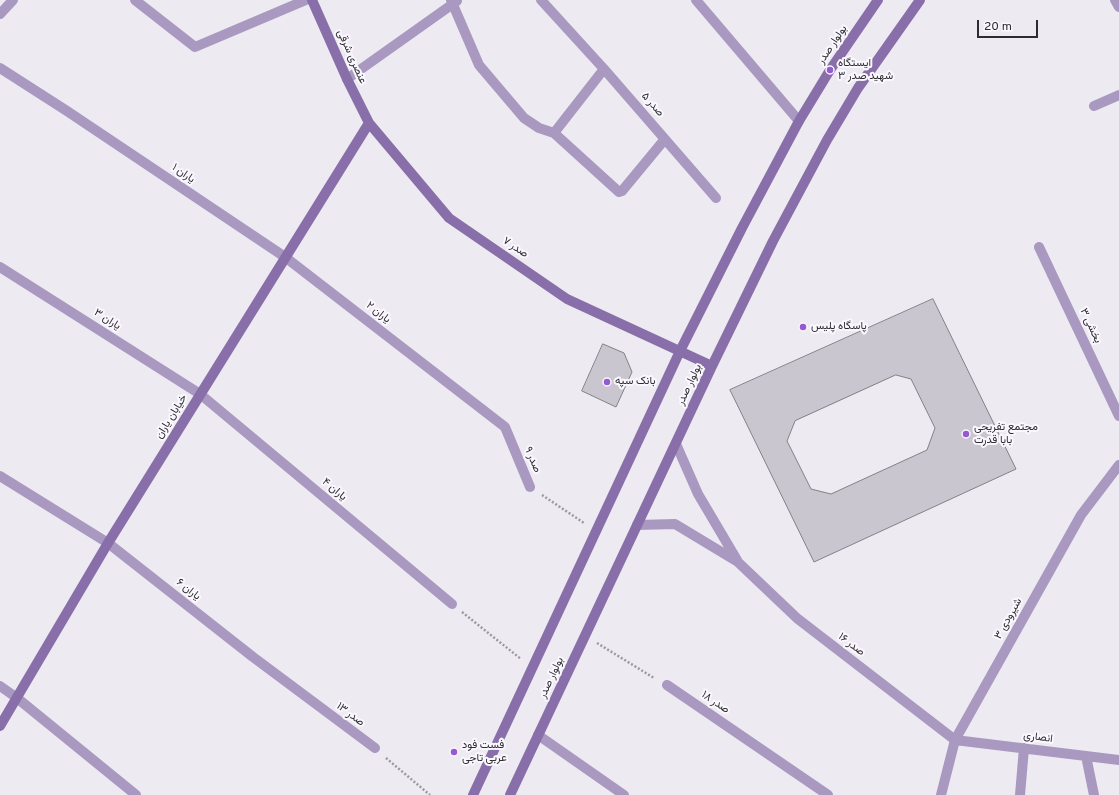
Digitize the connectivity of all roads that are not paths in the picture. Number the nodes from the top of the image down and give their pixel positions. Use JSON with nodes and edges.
{"nodes":[{"id":1,"x":13,"y":0,"type":"edge"},
{"id":2,"x":135,"y":0,"type":"edge"},
{"id":3,"x":306,"y":0,"type":"edge"},
{"id":4,"x":312,"y":0,"type":"edge"},
{"id":5,"x":541,"y":0,"type":"edge"},
{"id":6,"x":696,"y":0,"type":"edge"},
{"id":7,"x":878,"y":0,"type":"edge"},
{"id":8,"x":920,"y":0,"type":"edge"},
{"id":9,"x":1115,"y":0,"type":"edge"},
{"id":10,"x":454,"y":2,"type":"edge"},
{"id":11,"x":1119,"y":7,"type":"edge"},
{"id":12,"x":0,"y":14,"type":"edge"},
{"id":13,"x":0,"y":68,"type":"edge"},
{"id":14,"x":604,"y":69,"type":"junction"},
{"id":15,"x":347,"y":79,"type":"junction"},
{"id":16,"x":1119,"y":95,"type":"edge"},
{"id":17,"x":1094,"y":106,"type":"dead end"},
{"id":18,"x":799,"y":121,"type":"junction"},
{"id":19,"x":369,"y":122,"type":"junction"},
{"id":20,"x":554,"y":133,"type":"junction"},
{"id":21,"x":664,"y":139,"type":"junction"},
{"id":22,"x":716,"y":198,"type":"dead end"},
{"id":23,"x":1039,"y":247,"type":"dead end"},
{"id":24,"x":285,"y":258,"type":"junction"},
{"id":25,"x":0,"y":267,"type":"edge"},
{"id":26,"x":680,"y":351,"type":"junction"},
{"id":27,"x":712,"y":366,"type":"junction"},
{"id":28,"x":455,"y":388,"type":"joint"},
{"id":29,"x":200,"y":394,"type":"junction"},
{"id":30,"x":1119,"y":416,"type":"edge"},
{"id":31,"x":676,"y":444,"type":"junction"},
{"id":32,"x":1119,"y":465,"type":"edge"},
{"id":33,"x":0,"y":476,"type":"edge"},
{"id":34,"x":530,"y":487,"type":"road end"},
{"id":35,"x":637,"y":525,"type":"junction"},
{"id":36,"x":108,"y":543,"type":"junction"},
{"id":37,"x":738,"y":562,"type":"junction"},
{"id":38,"x":452,"y":604,"type":"road end"},
{"id":39,"x":253,"y":657,"type":"joint"},
{"id":40,"x":667,"y":685,"type":"road end"},
{"id":41,"x":0,"y":686,"type":"edge"},
{"id":42,"x":17,"y":698,"type":"junction"},
{"id":43,"x":0,"y":726,"type":"edge"},
{"id":44,"x":538,"y":735,"type":"junction"},
{"id":45,"x":955,"y":740,"type":"junction"},
{"id":46,"x":374,"y":748,"type":"road end"},
{"id":47,"x":1024,"y":748,"type":"junction"},
{"id":48,"x":1086,"y":756,"type":"junction"},
{"id":49,"x":1119,"y":760,"type":"edge"},
{"id":50,"x":136,"y":795,"type":"edge"},
{"id":51,"x":473,"y":795,"type":"edge"},
{"id":52,"x":510,"y":795,"type":"edge"},
{"id":53,"x":624,"y":795,"type":"edge"},
{"id":54,"x":828,"y":795,"type":"edge"},
{"id":55,"x":940,"y":795,"type":"edge"},
{"id":56,"x":1020,"y":795,"type":"edge"},
{"id":57,"x":1094,"y":795,"type":"edge"}],
"edges":[{"from":1,"to":12,"type":"street"},
{"from":2,"to":3,"type":"street"},
{"from":4,"to":15,"type":"main road","name":"عنصری شرقی"},
{"from":5,"to":14,"type":"street","name":"صدر ۵"},
{"from":6,"to":18,"type":"street"},
{"from":7,"to":18,"type":"main road","name":"بولوار صدر"},
{"from":8,"to":27,"type":"main road","name":"بولوار صدر"},
{"from":9,"to":11,"type":"street"},
{"from":10,"to":15,"type":"street"},
{"from":10,"to":20,"type":"street"},
{"from":13,"to":24,"type":"street","name":"یاران ۱"},
{"from":14,"to":20,"type":"street"},
{"from":14,"to":21,"type":"street","name":"صدر ۵"},
{"from":15,"to":19,"type":"main road","name":"عنصری شرقی"},
{"from":16,"to":17,"type":"street"},
{"from":18,"to":26,"type":"main road","name":"بولوار صدر"},
{"from":19,"to":24,"type":"main road","name":"خیابان یاران"},
{"from":19,"to":26,"type":"main road","name":"صدر ۷"},
{"from":20,"to":21,"type":"street"},
{"from":21,"to":22,"type":"street","name":"صدر ۵"},
{"from":23,"to":30,"type":"street","name":"بخشی ۳"},
{"from":24,"to":28,"type":"street","name":"یاران ۲"},
{"from":24,"to":29,"type":"main road","name":"خیابان یاران"},
{"from":25,"to":29,"type":"street","name":"یاران ۳"},
{"from":26,"to":27,"type":"main road","name":"صدر ۷"},
{"from":26,"to":51,"type":"main road","name":"بولوار صدر"},
{"from":27,"to":31,"type":"main road","name":"بولوار صدر"},
{"from":28,"to":34,"type":"street","name":"صدر ۹"},
{"from":29,"to":36,"type":"main road","name":"خیابان یاران"},
{"from":29,"to":38,"type":"street","name":"یاران ۴"},
{"from":31,"to":35,"type":"main road","name":"بولوار صدر"},
{"from":31,"to":37,"type":"street","name":"صدر ۱۶"},
{"from":32,"to":45,"type":"street","name":"شیرودی ۳"},
{"from":33,"to":36,"type":"street","name":"یاران ۶"},
{"from":35,"to":37,"type":"street","name":"صدر ۱۶"},
{"from":35,"to":44,"type":"main road","name":"بولوار صدر"},
{"from":36,"to":39,"type":"street","name":"یاران ۶"},
{"from":36,"to":42,"type":"main road","name":"خیابان یاران"},
{"from":37,"to":45,"type":"street","name":"صدر ۱۶"},
{"from":39,"to":46,"type":"street","name":"صدر ۱۳"},
{"from":40,"to":54,"type":"street","name":"صدر ۱۸"},
{"from":41,"to":42,"type":"street"},
{"from":42,"to":43,"type":"main road","name":"خیابان یاران"},
{"from":42,"to":50,"type":"street"},
{"from":44,"to":52,"type":"main road","name":"بولوار صدر"},
{"from":44,"to":53,"type":"street"},
{"from":45,"to":47,"type":"street","name":"انصاری"},
{"from":45,"to":55,"type":"street","name":"شیرودی ۳"},
{"from":47,"to":48,"type":"street","name":"انصاری"},
{"from":47,"to":56,"type":"street"},
{"from":48,"to":49,"type":"street","name":"انصاری"},
{"from":48,"to":57,"type":"street"}]}
